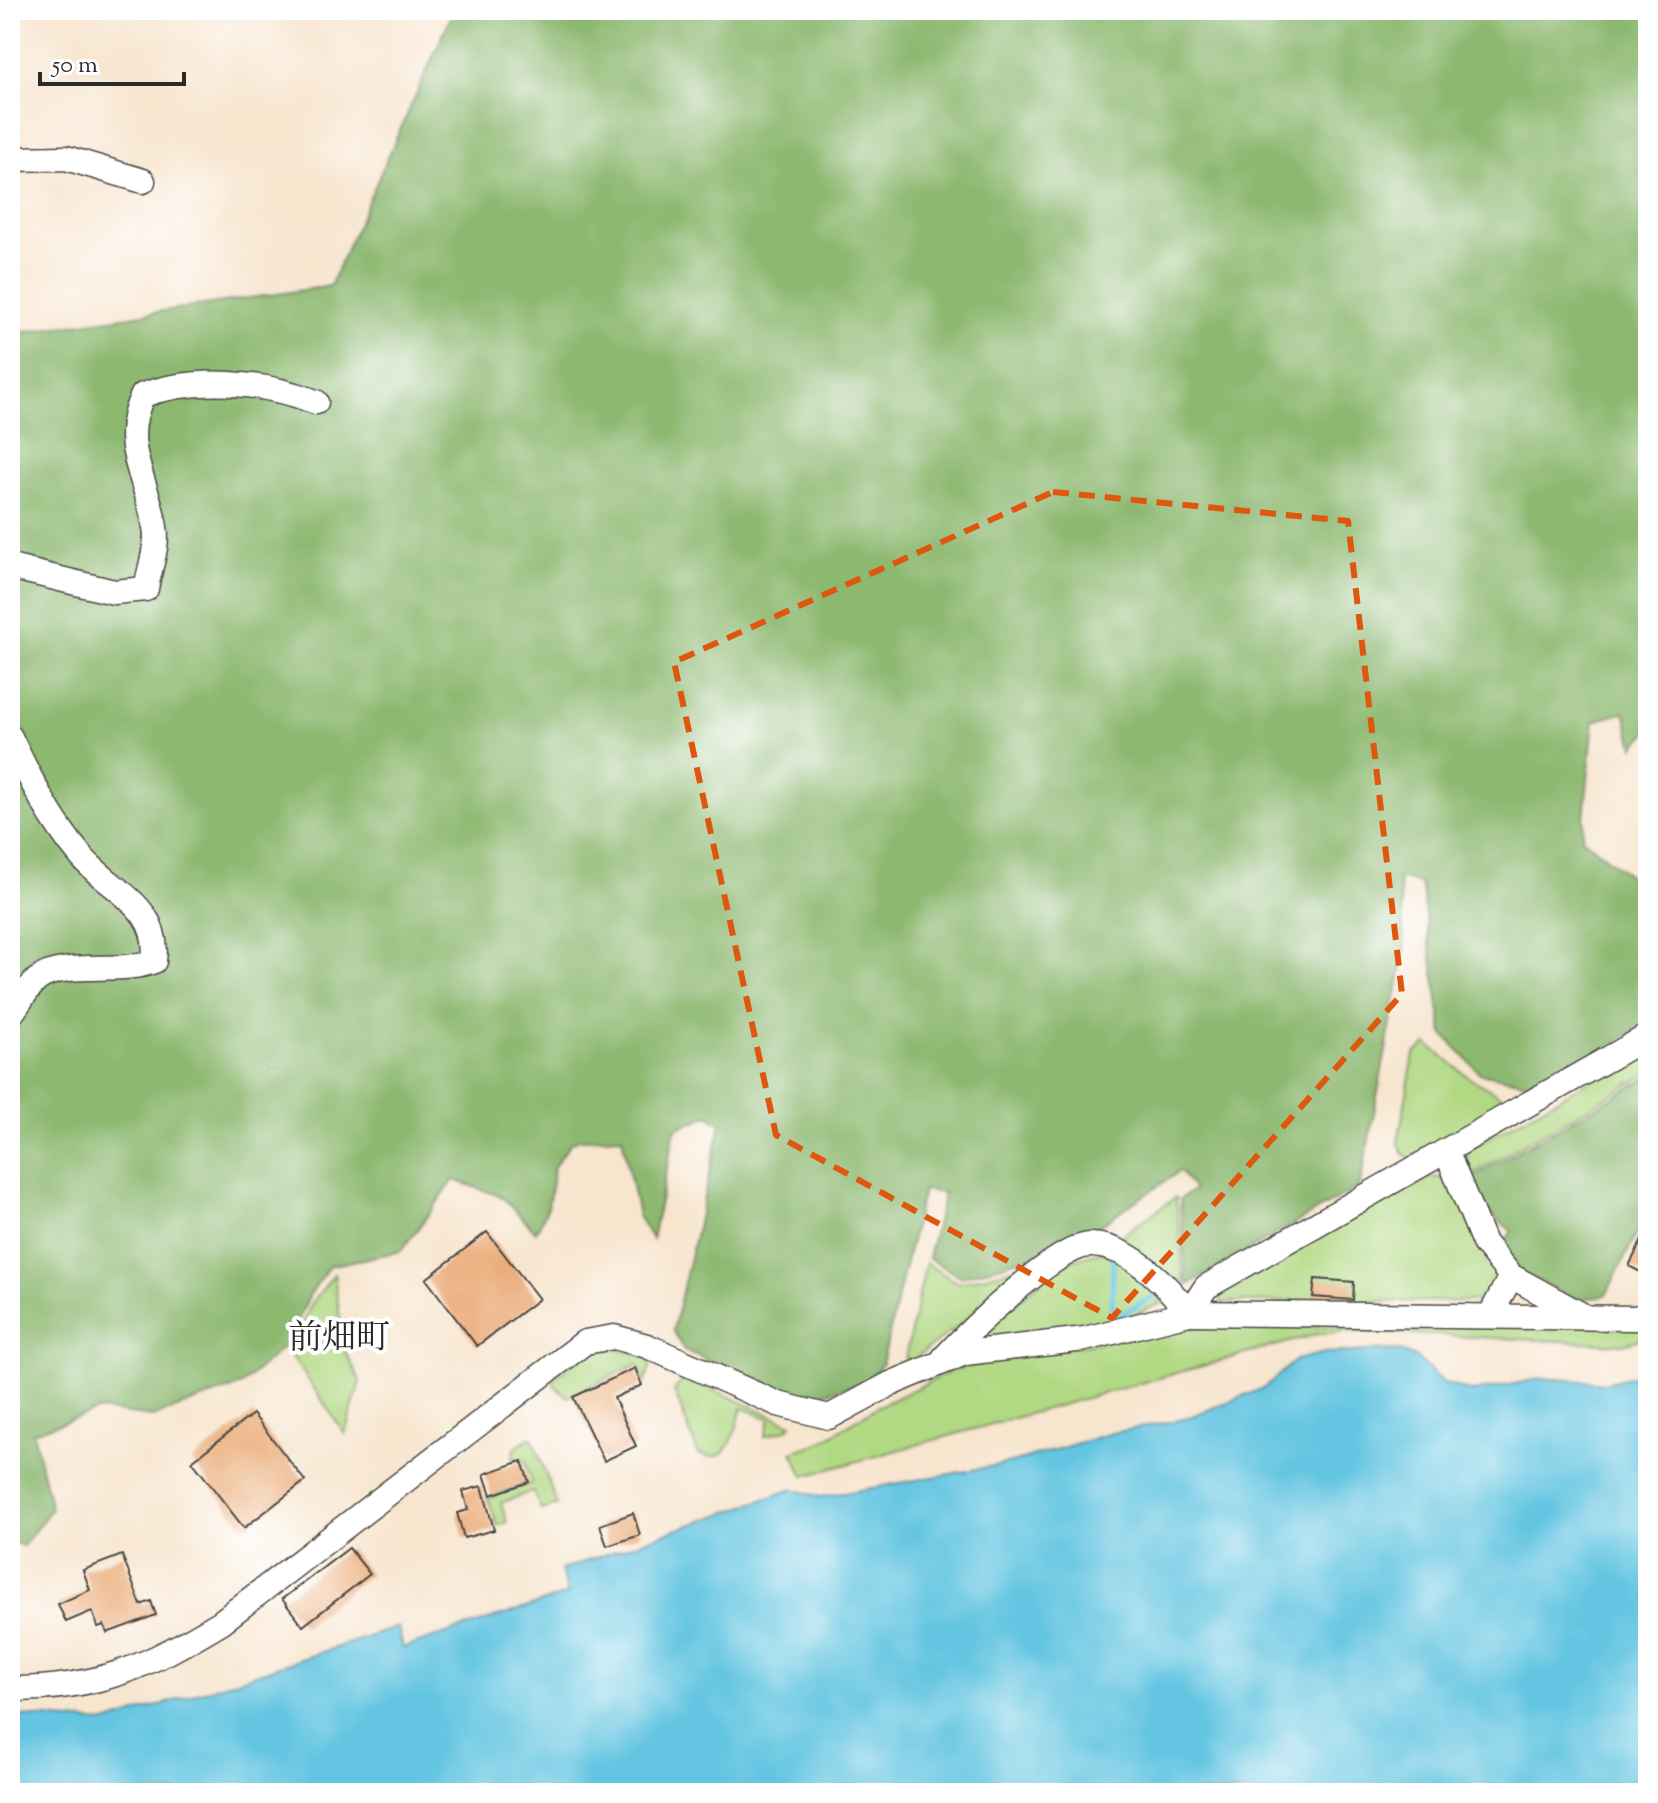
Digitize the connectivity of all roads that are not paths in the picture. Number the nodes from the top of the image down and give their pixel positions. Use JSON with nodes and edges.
{"nodes":[{"id":1,"x":10,"y":159,"type":"edge"},
{"id":2,"x":143,"y":181,"type":"dead end"},
{"id":3,"x":316,"y":402,"type":"dead end"},
{"id":4,"x":10,"y":567,"type":"edge"},
{"id":5,"x":10,"y":737,"type":"edge"},
{"id":6,"x":10,"y":1015,"type":"edge"},
{"id":7,"x":1648,"y":1036,"type":"edge"},
{"id":8,"x":1447,"y":1153,"type":"junction"},
{"id":9,"x":1511,"y":1276,"type":"junction"},
{"id":10,"x":1189,"y":1313,"type":"junction"},
{"id":11,"x":1648,"y":1315,"type":"edge"},
{"id":12,"x":1490,"y":1316,"type":"junction"},
{"id":13,"x":1585,"y":1317,"type":"junction"},
{"id":14,"x":940,"y":1363,"type":"junction"},
{"id":15,"x":10,"y":1689,"type":"edge"}],
"edges":[{"from":1,"to":2,"type":"street"},
{"from":3,"to":4,"type":"street"},
{"from":5,"to":6,"type":"street"},
{"from":7,"to":8,"type":"street"},
{"from":8,"to":9,"type":"street"},
{"from":8,"to":10,"type":"street"},
{"from":9,"to":12,"type":"street"},
{"from":9,"to":13,"type":"street"},
{"from":10,"to":12,"type":"street"},
{"from":10,"to":14,"type":"street"},
{"from":10,"to":14,"type":"street"},
{"from":11,"to":13,"type":"street"},
{"from":12,"to":13,"type":"street"},
{"from":14,"to":15,"type":"street"}]}
